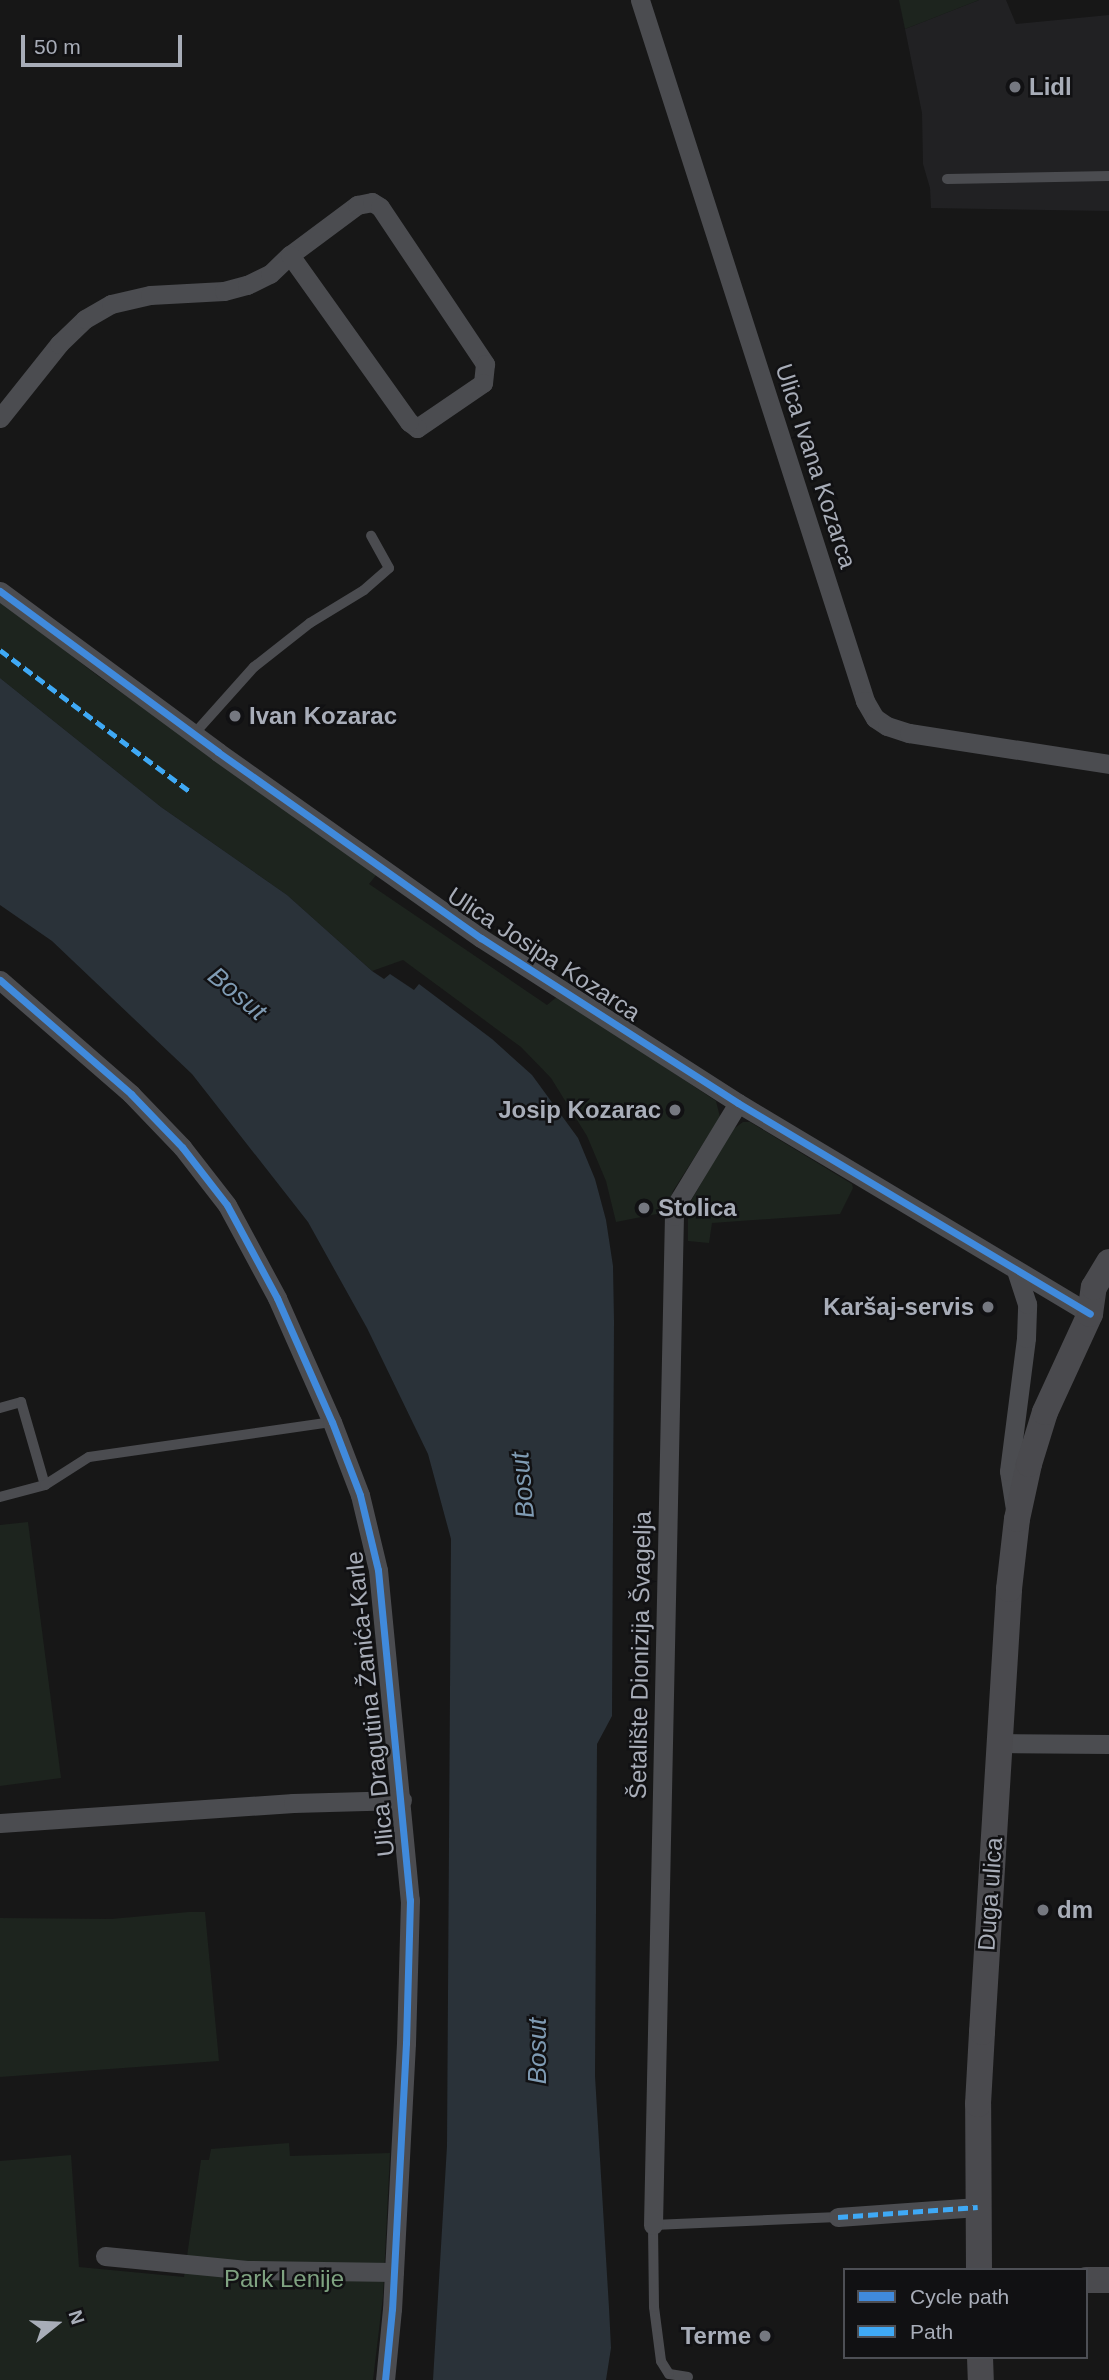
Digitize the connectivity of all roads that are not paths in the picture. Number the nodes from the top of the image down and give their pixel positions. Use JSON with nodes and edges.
{"nodes":[{"id":1,"x":640,"y":0,"type":"edge"},
{"id":2,"x":1109,"y":176,"type":"edge"},
{"id":3,"x":947,"y":179,"type":"dead end"},
{"id":4,"x":290,"y":256,"type":"junction"},
{"id":5,"x":0,"y":418,"type":"edge"},
{"id":6,"x":371,"y":536,"type":"dead end"},
{"id":7,"x":0,"y":591,"type":"edge"},
{"id":8,"x":194,"y":734,"type":"junction"},
{"id":9,"x":1109,"y":764,"type":"edge"},
{"id":10,"x":0,"y":980,"type":"edge"},
{"id":11,"x":738,"y":1103,"type":"junction"},
{"id":12,"x":1109,"y":1262,"type":"edge"},
{"id":13,"x":1016,"y":1271,"type":"junction"},
{"id":14,"x":1100,"y":1310,"type":"edge"},
{"id":15,"x":0,"y":1408,"type":"edge"},
{"id":16,"x":332,"y":1422,"type":"junction"},
{"id":17,"x":46,"y":1485,"type":"junction"},
{"id":18,"x":0,"y":1497,"type":"edge"},
{"id":19,"x":1017,"y":1519,"type":"junction"},
{"id":20,"x":1000,"y":1743,"type":"junction"},
{"id":21,"x":1109,"y":1744,"type":"edge"},
{"id":22,"x":402,"y":1800,"type":"junction"},
{"id":23,"x":0,"y":1823,"type":"edge"},
{"id":24,"x":978,"y":2207,"type":"junction"},
{"id":25,"x":838,"y":2217,"type":"joint"},
{"id":26,"x":653,"y":2225,"type":"junction"},
{"id":27,"x":106,"y":2256,"type":"dead end"},
{"id":28,"x":979,"y":2268,"type":"edge"},
{"id":29,"x":394,"y":2272,"type":"junction"},
{"id":30,"x":1088,"y":2280,"type":"edge"},
{"id":31,"x":1109,"y":2280,"type":"edge"},
{"id":32,"x":980,"y":2359,"type":"edge"},
{"id":33,"x":688,"y":2377,"type":"dead end"},
{"id":34,"x":385,"y":2380,"type":"edge"},
{"id":35,"x":981,"y":2380,"type":"edge"}],
"edges":[{"from":1,"to":9,"type":"street","name":"Ulica Ivana Kozarca"},
{"from":2,"to":3,"type":"lane"},
{"from":4,"to":4,"type":"street"},
{"from":4,"to":5,"type":"street"},
{"from":6,"to":8,"type":"lane"},
{"from":7,"to":8,"type":"street","name":"Ulica Josipa Kozarca"},
{"from":8,"to":11,"type":"street","name":"Ulica Josipa Kozarca"},
{"from":10,"to":16,"type":"street","name":"Ulica Dragutina Žanića-Karle"},
{"from":11,"to":13,"type":"street","name":"Ulica Josipa Kozarca"},
{"from":11,"to":26,"type":"street","name":"Šetalište Dionizija Švagelja"},
{"from":12,"to":14,"type":"main road","name":"Duga ulica"},
{"from":13,"to":14,"type":"street","name":"Ulica Josipa Kozarca"},
{"from":13,"to":19,"type":"street","name":"Duga ulica"},
{"from":14,"to":19,"type":"main road","name":"Duga ulica"},
{"from":15,"to":17,"type":"lane"},
{"from":16,"to":17,"type":"lane"},
{"from":16,"to":22,"type":"street","name":"Ulica Dragutina Žanića-Karle"},
{"from":17,"to":18,"type":"lane"},
{"from":19,"to":20,"type":"main road","name":"Duga ulica"},
{"from":20,"to":21,"type":"street"},
{"from":20,"to":24,"type":"main road","name":"Duga ulica"},
{"from":22,"to":23,"type":"street"},
{"from":22,"to":29,"type":"street","name":"Ulica Dragutina Žanića-Karle"},
{"from":24,"to":25,"type":"street"},
{"from":24,"to":28,"type":"main road","name":"Duga ulica"},
{"from":25,"to":26,"type":"lane"},
{"from":26,"to":33,"type":"lane"},
{"from":27,"to":29,"type":"street"},
{"from":29,"to":34,"type":"street","name":"Ulica Dragutina Žanića-Karle"},
{"from":30,"to":31,"type":"main road"},
{"from":32,"to":35,"type":"main road"}]}
